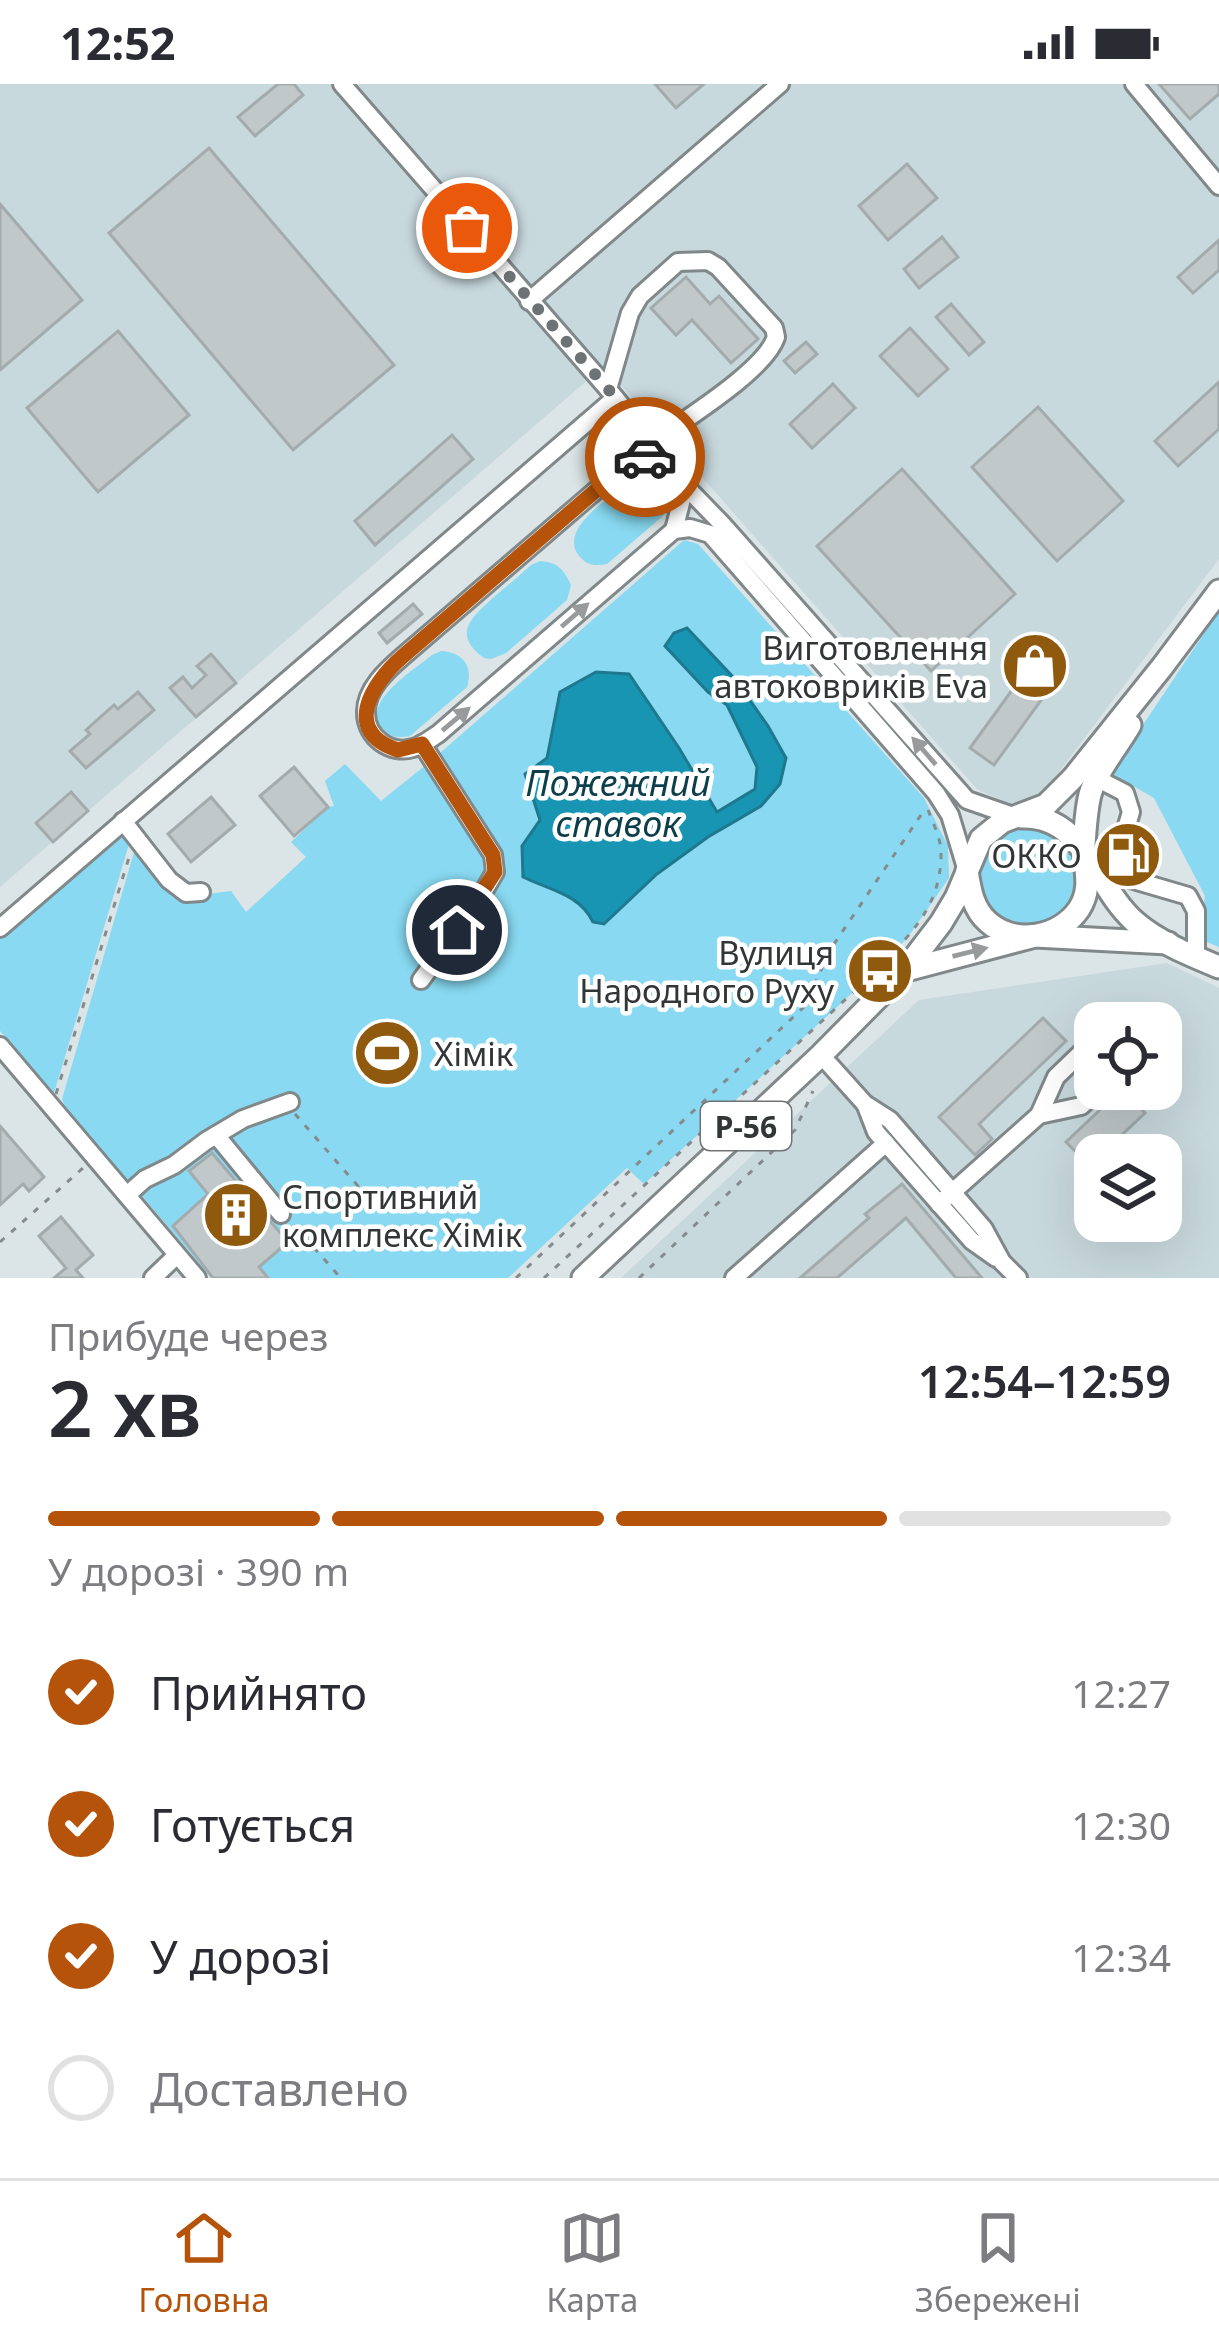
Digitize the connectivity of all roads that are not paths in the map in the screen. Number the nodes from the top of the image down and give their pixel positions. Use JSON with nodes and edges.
{"nodes":[{"id":1,"x":342,"y":84,"type":"edge"},
{"id":2,"x":780,"y":84,"type":"edge"},
{"id":3,"x":1134,"y":84,"type":"edge"},
{"id":4,"x":1219,"y":185,"type":"edge"},
{"id":5,"x":529,"y":301,"type":"junction"},
{"id":6,"x":612,"y":393,"type":"junction"},
{"id":7,"x":626,"y":444,"type":"dead end"},
{"id":8,"x":648,"y":444,"type":"junction"},
{"id":9,"x":676,"y":477,"type":"junction"},
{"id":10,"x":674,"y":530,"type":"junction"},
{"id":11,"x":1219,"y":591,"type":"edge"},
{"id":12,"x":1162,"y":668,"type":"junction"},
{"id":13,"x":422,"y":744,"type":"junction"},
{"id":14,"x":1098,"y":779,"type":"junction"},
{"id":15,"x":1016,"y":817,"type":"junction"},
{"id":16,"x":128,"y":828,"type":"junction"},
{"id":17,"x":1084,"y":853,"type":"junction"},
{"id":18,"x":967,"y":872,"type":"junction"},
{"id":19,"x":202,"y":892,"type":"dead end"},
{"id":20,"x":0,"y":928,"type":"edge"},
{"id":21,"x":1035,"y":936,"type":"junction"},
{"id":22,"x":1168,"y":943,"type":"junction"},
{"id":23,"x":1196,"y":957,"type":"junction"},
{"id":24,"x":1219,"y":967,"type":"edge"},
{"id":25,"x":905,"y":970,"type":"junction"},
{"id":26,"x":421,"y":980,"type":"dead end"},
{"id":27,"x":0,"y":1046,"type":"edge"},
{"id":28,"x":821,"y":1055,"type":"junction"},
{"id":29,"x":1074,"y":1060,"type":"edge"},
{"id":30,"x":288,"y":1103,"type":"road end"},
{"id":31,"x":865,"y":1104,"type":"junction"},
{"id":32,"x":1074,"y":1108,"type":"edge"},
{"id":33,"x":1039,"y":1115,"type":"junction"},
{"id":34,"x":216,"y":1135,"type":"junction"},
{"id":35,"x":886,"y":1144,"type":"junction"},
{"id":36,"x":127,"y":1195,"type":"junction"},
{"id":37,"x":945,"y":1198,"type":"junction"},
{"id":38,"x":287,"y":1220,"type":"road end"},
{"id":39,"x":177,"y":1255,"type":"junction"},
{"id":40,"x":153,"y":1278,"type":"edge"},
{"id":41,"x":197,"y":1278,"type":"edge"},
{"id":42,"x":584,"y":1278,"type":"edge"},
{"id":43,"x":734,"y":1278,"type":"edge"},
{"id":44,"x":1018,"y":1278,"type":"edge"}],
"edges":[{"from":1,"to":5,"type":"street"},
{"from":2,"to":5,"type":"street"},
{"from":3,"to":4,"type":"street"},
{"from":5,"to":6,"type":"street"},
{"from":6,"to":8,"type":"street"},
{"from":6,"to":8,"type":"street"},
{"from":6,"to":16,"type":"street"},
{"from":7,"to":8,"type":"street"},
{"from":8,"to":9,"type":"street"},
{"from":8,"to":13,"type":"street"},
{"from":9,"to":10,"type":"street"},
{"from":15,"to":9,"type":"street","one_way":true},
{"from":13,"to":10,"type":"street","one_way":true},
{"from":10,"to":18,"type":"street"},
{"from":11,"to":12,"type":"main road","number":"Р-56"},
{"from":12,"to":14,"type":"main road","number":"Р-56"},
{"from":12,"to":15,"type":"main road","number":"Р-56"},
{"from":13,"to":26,"type":"street"},
{"from":14,"to":17,"type":"main road","number":"Р-56"},
{"from":14,"to":23,"type":"street"},
{"from":15,"to":17,"type":"main road"},
{"from":15,"to":18,"type":"main road","number":"Р-56"},
{"from":16,"to":19,"type":"street"},
{"from":16,"to":20,"type":"street"},
{"from":17,"to":21,"type":"main road","number":"Р-56"},
{"from":17,"to":22,"type":"main road"},
{"from":18,"to":21,"type":"main road"},
{"from":18,"to":25,"type":"main road","number":"Р-56"},
{"from":21,"to":22,"type":"main road"},
{"from":25,"to":21,"type":"main road","number":"Р-56","one_way":true},
{"from":22,"to":23,"type":"main road"},
{"from":23,"to":24,"type":"main road"},
{"from":25,"to":28,"type":"main road","number":"Р-56"},
{"from":27,"to":36,"type":"street"},
{"from":28,"to":31,"type":"street"},
{"from":28,"to":42,"type":"main road","number":"Р-56"},
{"from":29,"to":33,"type":"street"},
{"from":30,"to":34,"type":"street"},
{"from":31,"to":35,"type":"street"},
{"from":31,"to":37,"type":"street"},
{"from":32,"to":33,"type":"street"},
{"from":33,"to":37,"type":"street"},
{"from":34,"to":36,"type":"street"},
{"from":34,"to":38,"type":"street"},
{"from":35,"to":37,"type":"street"},
{"from":35,"to":43,"type":"street"},
{"from":36,"to":39,"type":"street"},
{"from":37,"to":44,"type":"street"},
{"from":39,"to":40,"type":"street"},
{"from":39,"to":41,"type":"street"}]}
